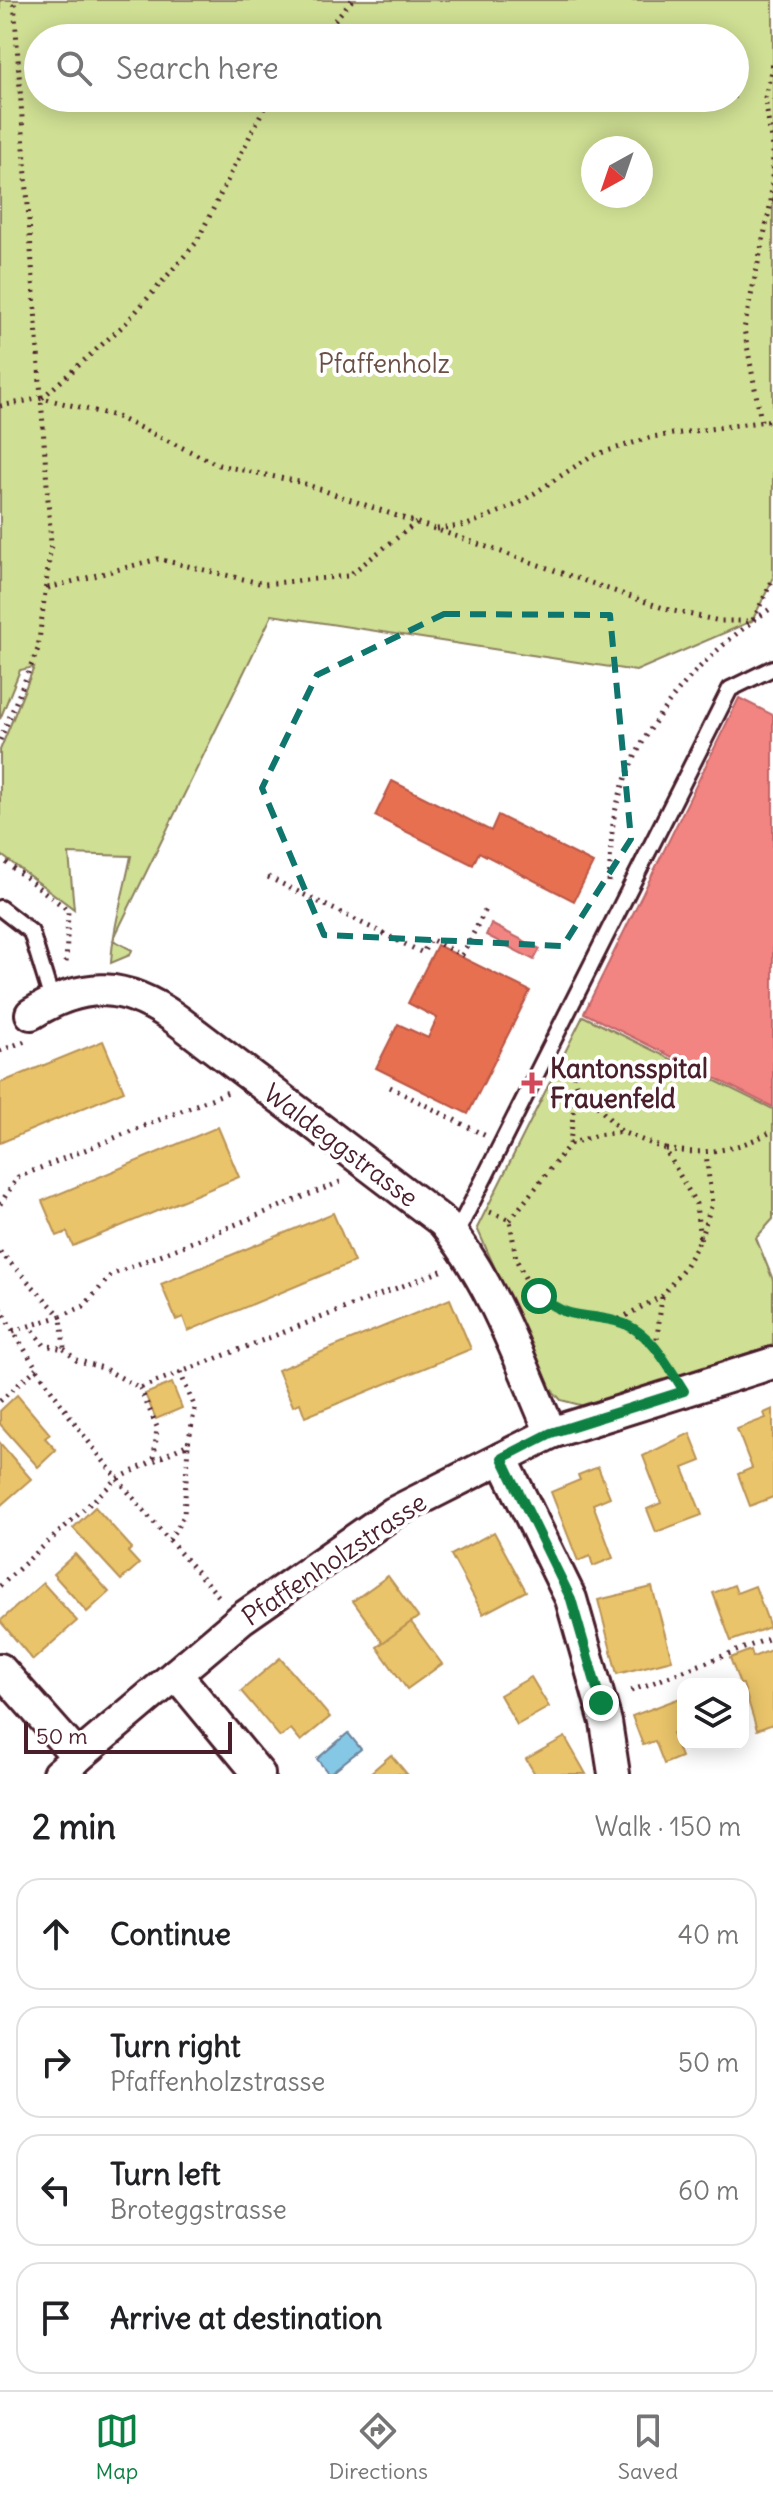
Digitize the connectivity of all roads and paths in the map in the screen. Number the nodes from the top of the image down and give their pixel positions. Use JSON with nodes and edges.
{"nodes":[{"id":1,"x":14,"y":0,"type":"edge"},
{"id":2,"x":352,"y":0,"type":"edge"},
{"id":3,"x":331,"y":24,"type":"edge"},
{"id":4,"x":773,"y":62,"type":"edge"},
{"id":5,"x":262,"y":112,"type":"edge"},
{"id":6,"x":42,"y":398,"type":"junction"},
{"id":7,"x":0,"y":406,"type":"edge"},
{"id":8,"x":773,"y":420,"type":"edge"},
{"id":9,"x":761,"y":421,"type":"junction"},
{"id":10,"x":416,"y":523,"type":"junction"},
{"id":11,"x":436,"y":529,"type":"junction"},
{"id":12,"x":773,"y":579,"type":"edge"},
{"id":13,"x":48,"y":588,"type":"junction"},
{"id":14,"x":773,"y":607,"type":"edge"},
{"id":15,"x":752,"y":621,"type":"junction"},
{"id":16,"x":773,"y":668,"type":"edge"},
{"id":17,"x":0,"y":740,"type":"edge"},
{"id":18,"x":0,"y":858,"type":"edge"},
{"id":19,"x":268,"y":877,"type":"dead end"},
{"id":20,"x":607,"y":895,"type":"dead end"},
{"id":21,"x":0,"y":908,"type":"edge"},
{"id":22,"x":486,"y":909,"type":"dead end"},
{"id":23,"x":49,"y":1003,"type":"junction"},
{"id":24,"x":556,"y":1035,"type":"junction"},
{"id":25,"x":255,"y":1081,"type":"junction"},
{"id":26,"x":576,"y":1084,"type":"junction"},
{"id":27,"x":390,"y":1087,"type":"dead end"},
{"id":28,"x":493,"y":1122,"type":"dead end"},
{"id":29,"x":773,"y":1131,"type":"edge"},
{"id":30,"x":622,"y":1132,"type":"junction"},
{"id":31,"x":487,"y":1136,"type":"junction"},
{"id":32,"x":502,"y":1143,"type":"junction"},
{"id":33,"x":570,"y":1144,"type":"junction"},
{"id":34,"x":480,"y":1148,"type":"dead end"},
{"id":35,"x":665,"y":1149,"type":"junction"},
{"id":36,"x":706,"y":1154,"type":"junction"},
{"id":37,"x":372,"y":1168,"type":"junction"},
{"id":38,"x":0,"y":1204,"type":"edge"},
{"id":39,"x":472,"y":1204,"type":"junction"},
{"id":40,"x":510,"y":1220,"type":"junction"},
{"id":41,"x":700,"y":1240,"type":"junction"},
{"id":42,"x":463,"y":1248,"type":"junction"},
{"id":43,"x":0,"y":1252,"type":"edge"},
{"id":44,"x":662,"y":1296,"type":"junction"},
{"id":45,"x":0,"y":1308,"type":"edge"},
{"id":46,"x":61,"y":1316,"type":"junction"},
{"id":47,"x":616,"y":1321,"type":"junction"},
{"id":48,"x":30,"y":1326,"type":"junction"},
{"id":49,"x":13,"y":1331,"type":"junction"},
{"id":50,"x":656,"y":1346,"type":"junction"},
{"id":51,"x":64,"y":1349,"type":"junction"},
{"id":52,"x":773,"y":1363,"type":"edge"},
{"id":53,"x":37,"y":1368,"type":"junction"},
{"id":54,"x":180,"y":1372,"type":"junction"},
{"id":55,"x":140,"y":1388,"type":"junction"},
{"id":56,"x":684,"y":1391,"type":"junction"},
{"id":57,"x":0,"y":1401,"type":"edge"},
{"id":58,"x":551,"y":1433,"type":"junction"},
{"id":59,"x":188,"y":1444,"type":"junction"},
{"id":60,"x":502,"y":1458,"type":"junction"},
{"id":61,"x":154,"y":1461,"type":"junction"},
{"id":62,"x":117,"y":1479,"type":"junction"},
{"id":63,"x":169,"y":1540,"type":"junction"},
{"id":64,"x":0,"y":1586,"type":"edge"},
{"id":65,"x":241,"y":1619,"type":"junction"},
{"id":66,"x":773,"y":1637,"type":"edge"},
{"id":67,"x":0,"y":1669,"type":"edge"},
{"id":68,"x":176,"y":1674,"type":"junction"},
{"id":69,"x":631,"y":1691,"type":"dead end"},
{"id":70,"x":68,"y":1766,"type":"edge"},
{"id":71,"x":259,"y":1774,"type":"edge"},
{"id":72,"x":614,"y":1774,"type":"edge"}],
"edges":[{"from":1,"to":6,"type":"path"},
{"from":2,"to":3,"type":"path"},
{"from":4,"to":9,"type":"path"},
{"from":5,"to":6,"type":"path"},
{"from":6,"to":7,"type":"path"},
{"from":6,"to":10,"type":"path"},
{"from":6,"to":13,"type":"path"},
{"from":8,"to":9,"type":"path"},
{"from":9,"to":11,"type":"path"},
{"from":10,"to":11,"type":"path"},
{"from":10,"to":13,"type":"path"},
{"from":11,"to":15,"type":"path"},
{"from":12,"to":15,"type":"path"},
{"from":13,"to":17,"type":"path"},
{"from":14,"to":15,"type":"path"},
{"from":15,"to":20,"type":"path"},
{"from":16,"to":24,"type":"lane"},
{"from":18,"to":23,"type":"path"},
{"from":19,"to":22,"type":"path"},
{"from":21,"to":23,"type":"lane"},
{"from":23,"to":25,"type":"street","name":"Waldeggstrasse"},
{"from":24,"to":26,"type":"path"},
{"from":24,"to":32,"type":"lane"},
{"from":25,"to":37,"type":"street","name":"Waldeggstrasse"},
{"from":25,"to":38,"type":"path"},
{"from":26,"to":30,"type":"path"},
{"from":26,"to":33,"type":"path"},
{"from":27,"to":31,"type":"path"},
{"from":28,"to":31,"type":"path"},
{"from":29,"to":36,"type":"path"},
{"from":30,"to":33,"type":"path"},
{"from":30,"to":35,"type":"path"},
{"from":31,"to":32,"type":"path"},
{"from":31,"to":34,"type":"path"},
{"from":32,"to":39,"type":"lane"},
{"from":33,"to":40,"type":"path"},
{"from":35,"to":36,"type":"path"},
{"from":35,"to":41,"type":"path"},
{"from":36,"to":41,"type":"path"},
{"from":37,"to":42,"type":"street","name":"Waldeggstrasse"},
{"from":37,"to":46,"type":"path"},
{"from":39,"to":40,"type":"path"},
{"from":39,"to":42,"type":"lane"},
{"from":40,"to":47,"type":"path"},
{"from":41,"to":44,"type":"path"},
{"from":42,"to":54,"type":"path"},
{"from":42,"to":58,"type":"street","name":"Waldeggstrasse"},
{"from":43,"to":46,"type":"path"},
{"from":44,"to":47,"type":"path"},
{"from":44,"to":50,"type":"path"},
{"from":45,"to":49,"type":"path"},
{"from":46,"to":48,"type":"path"},
{"from":46,"to":51,"type":"path"},
{"from":47,"to":50,"type":"path"},
{"from":48,"to":49,"type":"path"},
{"from":48,"to":51,"type":"path"},
{"from":49,"to":53,"type":"path"},
{"from":50,"to":56,"type":"path"},
{"from":51,"to":55,"type":"path"},
{"from":52,"to":56,"type":"street","name":"Pfaffenholzstrasse"},
{"from":53,"to":57,"type":"path"},
{"from":53,"to":62,"type":"path"},
{"from":54,"to":55,"type":"path"},
{"from":54,"to":59,"type":"path"},
{"from":55,"to":61,"type":"path"},
{"from":56,"to":58,"type":"street","name":"Pfaffenholzstrasse"},
{"from":58,"to":60,"type":"street","name":"Pfaffenholzstrasse"},
{"from":59,"to":61,"type":"path"},
{"from":59,"to":63,"type":"path"},
{"from":60,"to":65,"type":"street","name":"Pfaffenholzstrasse"},
{"from":60,"to":72,"type":"street"},
{"from":61,"to":62,"type":"path"},
{"from":62,"to":63,"type":"path"},
{"from":62,"to":64,"type":"path"},
{"from":63,"to":65,"type":"path"},
{"from":65,"to":68,"type":"street","name":"Pfaffenholzstrasse"},
{"from":66,"to":69,"type":"path"},
{"from":67,"to":70,"type":"street"},
{"from":68,"to":70,"type":"street","name":"Pfaffenholzstrasse"},
{"from":68,"to":71,"type":"street"}]}
